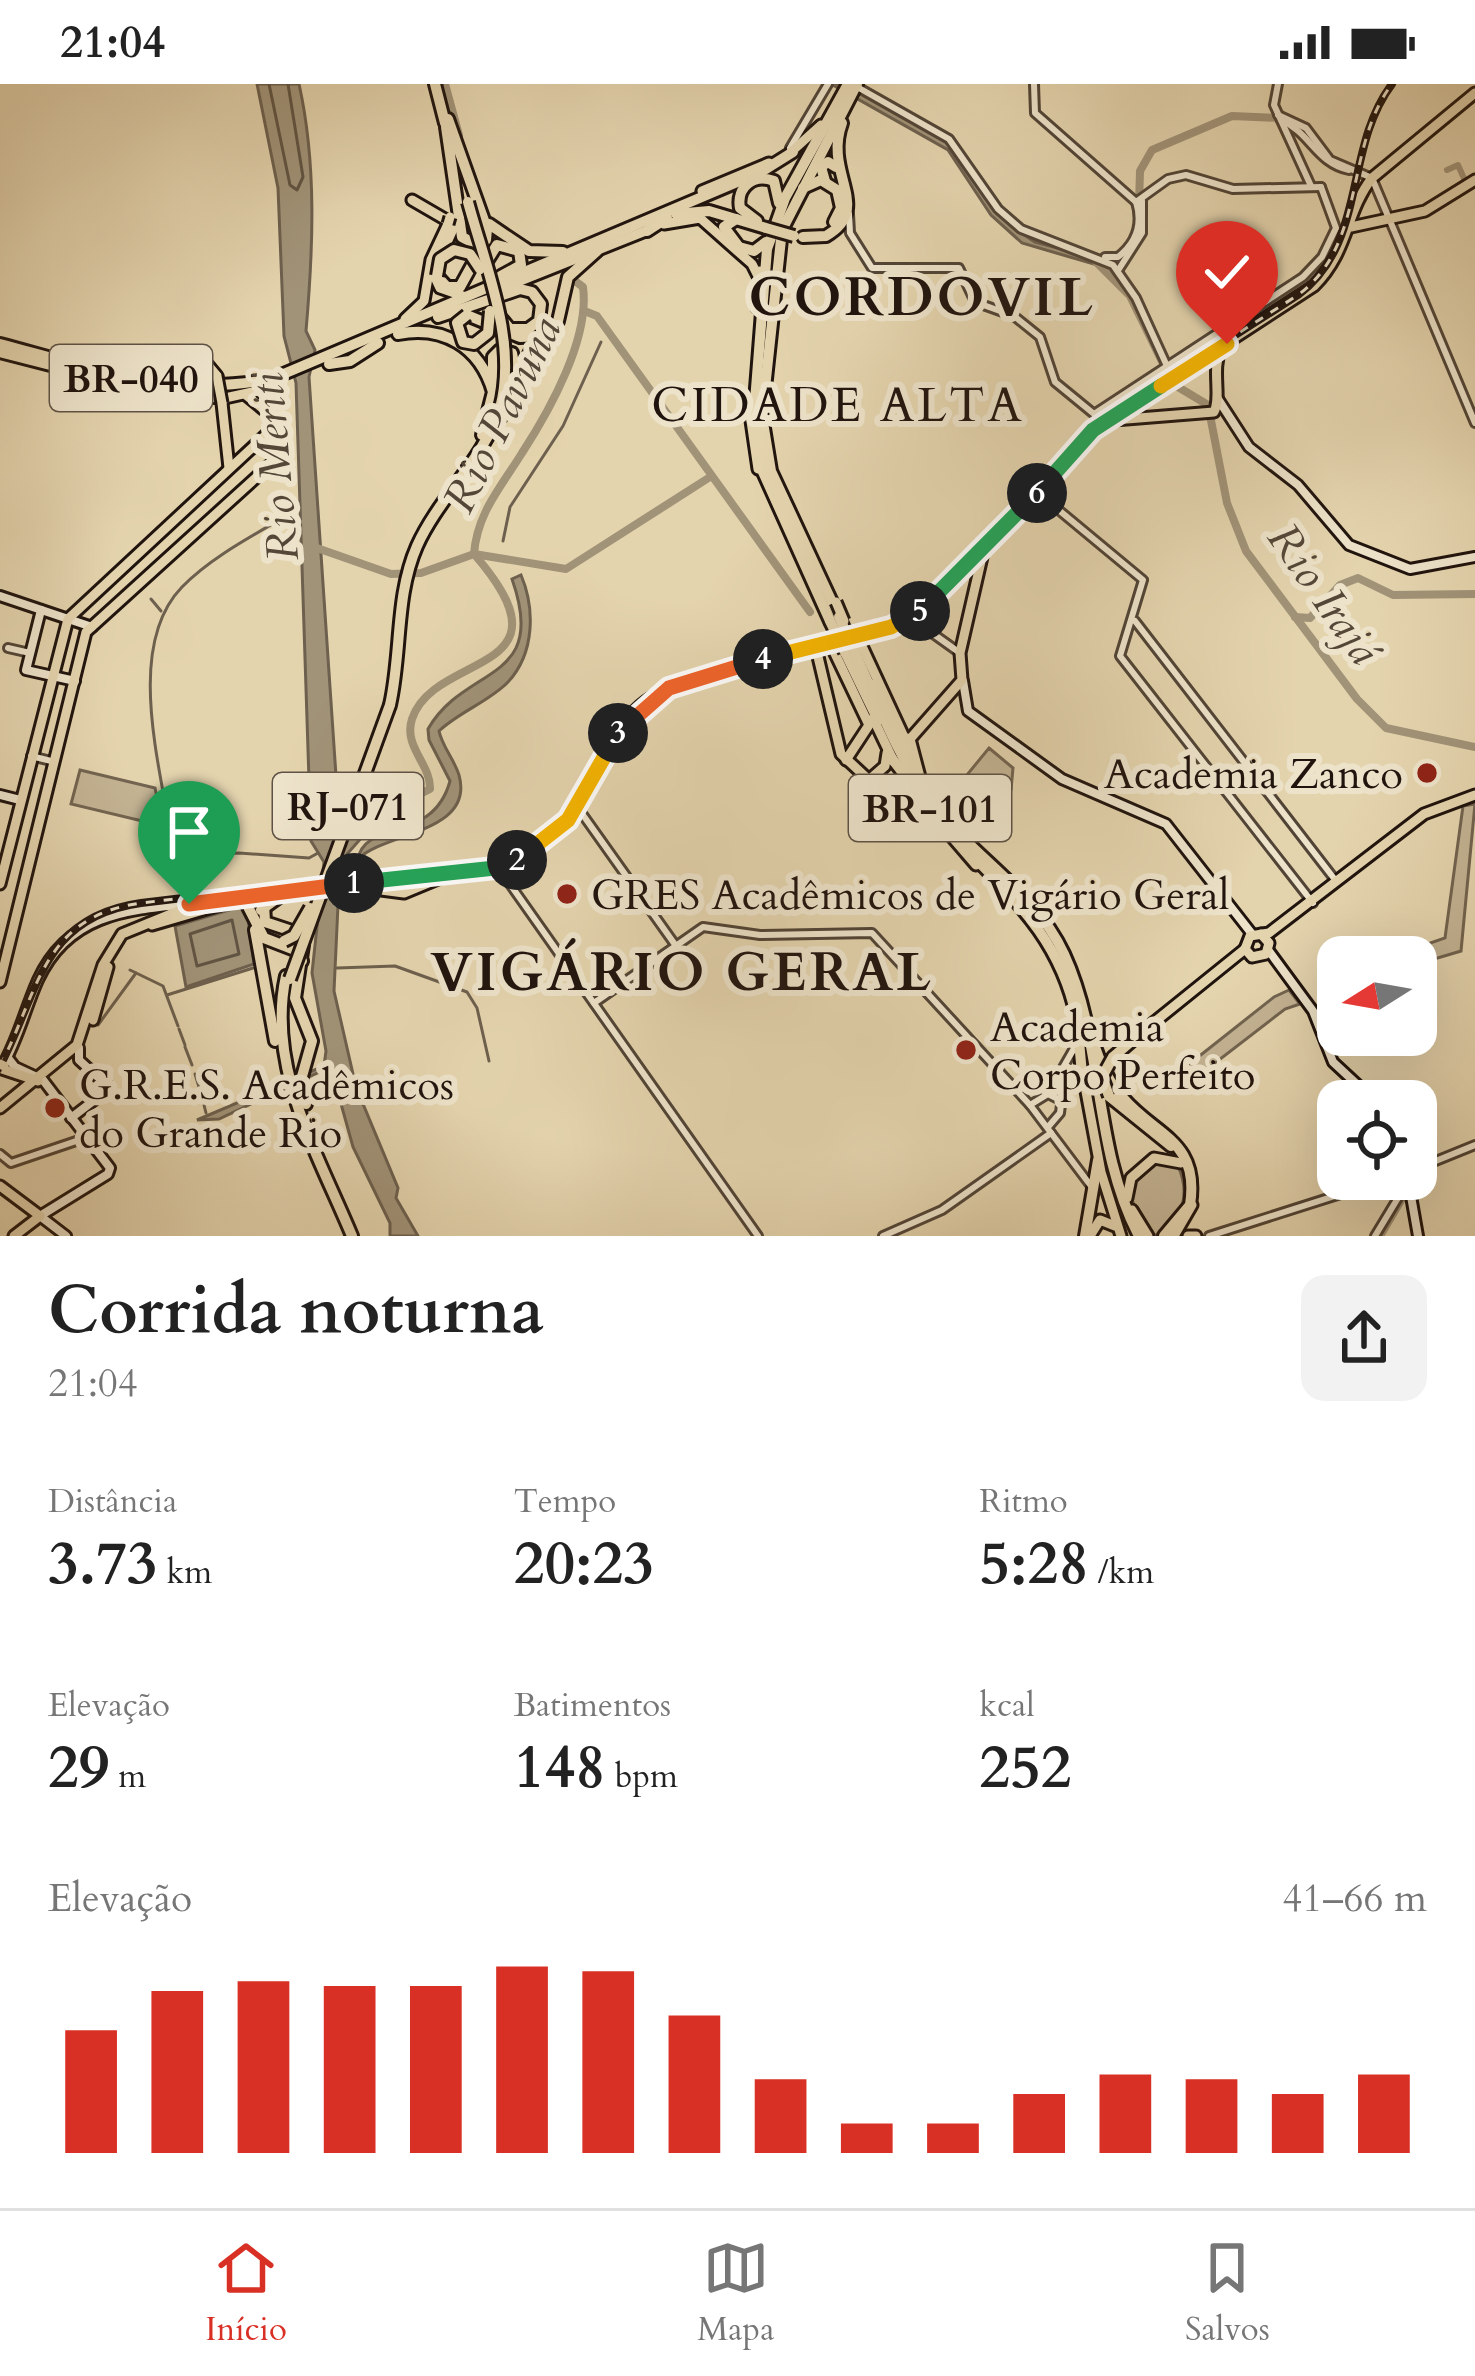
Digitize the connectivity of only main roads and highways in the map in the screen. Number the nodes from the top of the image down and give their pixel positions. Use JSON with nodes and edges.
{"nodes":[{"id":1,"x":437,"y":84,"type":"edge"},
{"id":2,"x":851,"y":91,"type":"edge"},
{"id":3,"x":1475,"y":93,"type":"edge"},
{"id":4,"x":447,"y":123,"type":"junction"},
{"id":5,"x":842,"y":123,"type":"junction"},
{"id":6,"x":821,"y":125,"type":"junction"},
{"id":7,"x":821,"y":146,"type":"junction"},
{"id":8,"x":793,"y":152,"type":"junction"},
{"id":9,"x":836,"y":167,"type":"junction"},
{"id":10,"x":791,"y":178,"type":"junction"},
{"id":11,"x":1475,"y":180,"type":"edge"},
{"id":12,"x":825,"y":181,"type":"junction"},
{"id":13,"x":454,"y":186,"type":"junction"},
{"id":14,"x":803,"y":188,"type":"junction"},
{"id":15,"x":844,"y":188,"type":"junction"},
{"id":16,"x":412,"y":200,"type":"dead end"},
{"id":17,"x":778,"y":205,"type":"junction"},
{"id":18,"x":471,"y":207,"type":"junction"},
{"id":19,"x":670,"y":214,"type":"junction"},
{"id":20,"x":736,"y":219,"type":"junction"},
{"id":21,"x":1354,"y":222,"type":"junction"},
{"id":22,"x":765,"y":229,"type":"junction"},
{"id":23,"x":626,"y":230,"type":"junction"},
{"id":24,"x":647,"y":231,"type":"junction"},
{"id":25,"x":797,"y":236,"type":"junction"},
{"id":26,"x":585,"y":244,"type":"junction"},
{"id":27,"x":572,"y":250,"type":"joint"},
{"id":28,"x":597,"y":251,"type":"joint"},
{"id":29,"x":546,"y":262,"type":"junction"},
{"id":30,"x":485,"y":276,"type":"junction"},
{"id":31,"x":502,"y":286,"type":"junction"},
{"id":32,"x":758,"y":288,"type":"junction"},
{"id":33,"x":467,"y":295,"type":"junction"},
{"id":34,"x":446,"y":297,"type":"junction"},
{"id":35,"x":492,"y":304,"type":"junction"},
{"id":36,"x":435,"y":318,"type":"junction"},
{"id":37,"x":397,"y":329,"type":"junction"},
{"id":38,"x":548,"y":334,"type":"junction"},
{"id":39,"x":0,"y":347,"type":"edge"},
{"id":40,"x":327,"y":362,"type":"junction"},
{"id":41,"x":1210,"y":362,"type":"junction"},
{"id":42,"x":193,"y":364,"type":"junction"},
{"id":43,"x":106,"y":379,"type":"junction"},
{"id":44,"x":164,"y":380,"type":"junction"},
{"id":45,"x":238,"y":382,"type":"joint"},
{"id":46,"x":275,"y":382,"type":"junction"},
{"id":47,"x":197,"y":383,"type":"junction"},
{"id":48,"x":515,"y":384,"type":"junction"},
{"id":49,"x":768,"y":386,"type":"junction"},
{"id":50,"x":493,"y":392,"type":"junction"},
{"id":51,"x":245,"y":394,"type":"junction"},
{"id":52,"x":154,"y":395,"type":"junction"},
{"id":53,"x":751,"y":398,"type":"junction"},
{"id":54,"x":1218,"y":398,"type":"junction"},
{"id":55,"x":1135,"y":402,"type":"junction"},
{"id":56,"x":265,"y":409,"type":"junction"},
{"id":57,"x":1212,"y":412,"type":"junction"},
{"id":58,"x":1138,"y":414,"type":"junction"},
{"id":59,"x":1232,"y":419,"type":"junction"},
{"id":60,"x":269,"y":432,"type":"junction"},
{"id":61,"x":283,"y":434,"type":"junction"},
{"id":62,"x":1083,"y":441,"type":"junction"},
{"id":63,"x":481,"y":444,"type":"junction"},
{"id":64,"x":230,"y":448,"type":"junction"},
{"id":65,"x":246,"y":453,"type":"junction"},
{"id":66,"x":762,"y":456,"type":"junction"},
{"id":67,"x":228,"y":469,"type":"junction"},
{"id":68,"x":1475,"y":557,"type":"edge"},
{"id":69,"x":977,"y":562,"type":"junction"},
{"id":70,"x":0,"y":596,"type":"edge"},
{"id":71,"x":40,"y":610,"type":"junction"},
{"id":72,"x":68,"y":619,"type":"junction"},
{"id":73,"x":92,"y":627,"type":"junction"},
{"id":74,"x":830,"y":628,"type":"junction"},
{"id":75,"x":868,"y":632,"type":"junction"},
{"id":76,"x":816,"y":646,"type":"junction"},
{"id":77,"x":851,"y":649,"type":"junction"},
{"id":78,"x":50,"y":675,"type":"junction"},
{"id":79,"x":75,"y":681,"type":"junction"},
{"id":80,"x":960,"y":687,"type":"junction"},
{"id":81,"x":388,"y":704,"type":"junction"},
{"id":82,"x":890,"y":730,"type":"junction"},
{"id":83,"x":910,"y":739,"type":"junction"},
{"id":84,"x":845,"y":756,"type":"junction"},
{"id":85,"x":887,"y":757,"type":"junction"},
{"id":86,"x":916,"y":778,"type":"junction"},
{"id":87,"x":0,"y":795,"type":"edge"},
{"id":88,"x":1475,"y":797,"type":"edge"},
{"id":89,"x":20,"y":800,"type":"junction"},
{"id":90,"x":579,"y":809,"type":"junction"},
{"id":91,"x":460,"y":873,"type":"junction"},
{"id":92,"x":410,"y":876,"type":"junction"},
{"id":93,"x":388,"y":879,"type":"junction"},
{"id":94,"x":0,"y":884,"type":"edge"},
{"id":95,"x":342,"y":886,"type":"junction"},
{"id":96,"x":315,"y":889,"type":"junction"},
{"id":97,"x":411,"y":891,"type":"junction"},
{"id":98,"x":391,"y":893,"type":"junction"},
{"id":99,"x":282,"y":895,"type":"junction"},
{"id":100,"x":212,"y":899,"type":"junction"},
{"id":101,"x":244,"y":899,"type":"junction"},
{"id":102,"x":264,"y":904,"type":"junction"},
{"id":103,"x":1022,"y":905,"type":"junction"},
{"id":104,"x":310,"y":908,"type":"junction"},
{"id":105,"x":191,"y":910,"type":"junction"},
{"id":106,"x":206,"y":911,"type":"junction"},
{"id":107,"x":253,"y":915,"type":"junction"},
{"id":108,"x":1043,"y":928,"type":"junction"},
{"id":109,"x":1062,"y":942,"type":"junction"},
{"id":110,"x":1256,"y":944,"type":"junction"},
{"id":111,"x":103,"y":972,"type":"junction"},
{"id":112,"x":297,"y":974,"type":"junction"},
{"id":113,"x":0,"y":982,"type":"edge"},
{"id":114,"x":284,"y":1010,"type":"junction"},
{"id":115,"x":1084,"y":1010,"type":"junction"},
{"id":116,"x":1148,"y":1027,"type":"joint"},
{"id":117,"x":1078,"y":1036,"type":"junction"},
{"id":118,"x":79,"y":1048,"type":"junction"},
{"id":119,"x":1111,"y":1056,"type":"junction"},
{"id":120,"x":2,"y":1066,"type":"edge"},
{"id":121,"x":19,"y":1078,"type":"junction"},
{"id":122,"x":293,"y":1079,"type":"junction"},
{"id":123,"x":39,"y":1080,"type":"junction"},
{"id":124,"x":1081,"y":1080,"type":"joint"},
{"id":125,"x":1348,"y":1080,"type":"edge"},
{"id":126,"x":18,"y":1094,"type":"junction"},
{"id":127,"x":1116,"y":1096,"type":"junction"},
{"id":128,"x":0,"y":1110,"type":"edge"},
{"id":129,"x":77,"y":1119,"type":"junction"},
{"id":130,"x":1181,"y":1163,"type":"junction"},
{"id":131,"x":1092,"y":1174,"type":"junction"},
{"id":132,"x":0,"y":1186,"type":"edge"},
{"id":133,"x":1192,"y":1191,"type":"junction"},
{"id":134,"x":13,"y":1195,"type":"junction"},
{"id":135,"x":1127,"y":1198,"type":"junction"},
{"id":136,"x":1414,"y":1200,"type":"edge"},
{"id":137,"x":1,"y":1205,"type":"edge"},
{"id":138,"x":40,"y":1216,"type":"junction"},
{"id":139,"x":1419,"y":1231,"type":"edge"},
{"id":140,"x":1119,"y":1232,"type":"edge"},
{"id":141,"x":14,"y":1236,"type":"edge"},
{"id":142,"x":65,"y":1236,"type":"edge"},
{"id":143,"x":354,"y":1236,"type":"edge"},
{"id":144,"x":1085,"y":1236,"type":"edge"},
{"id":145,"x":1139,"y":1236,"type":"edge"},
{"id":146,"x":1161,"y":1236,"type":"edge"},
{"id":147,"x":1174,"y":1236,"type":"edge"}],
"edges":[{"from":1,"to":4,"type":"highway","number":"RJ-071"},
{"from":2,"to":5,"type":"main road"},
{"from":2,"to":6,"type":"main road","number":"BR-040"},
{"from":2,"to":7,"type":"highway","number":"BR-101"},
{"from":2,"to":66,"type":"highway","number":"BR-101"},
{"from":3,"to":21,"type":"main road"},
{"from":4,"to":13,"type":"highway"},
{"from":4,"to":18,"type":"highway","number":"RJ-071"},
{"from":5,"to":7,"type":"main road"},
{"from":5,"to":9,"type":"highway"},
{"from":6,"to":8,"type":"main road","number":"BR-040"},
{"from":6,"to":10,"type":"main road"},
{"from":7,"to":10,"type":"highway"},
{"from":7,"to":14,"type":"main road"},
{"from":7,"to":66,"type":"highway","number":"BR-101"},
{"from":8,"to":19,"type":"highway","number":"BR-040"},
{"from":8,"to":26,"type":"main road"},
{"from":9,"to":12,"type":"highway"},
{"from":9,"to":15,"type":"highway"},
{"from":10,"to":17,"type":"main road"},
{"from":11,"to":21,"type":"main road"},
{"from":12,"to":14,"type":"highway"},
{"from":12,"to":25,"type":"highway"},
{"from":13,"to":18,"type":"highway"},
{"from":13,"to":37,"type":"main road"},
{"from":14,"to":49,"type":"main road","number":"BR-101"},
{"from":15,"to":25,"type":"highway"},
{"from":15,"to":25,"type":"highway"},
{"from":16,"to":34,"type":"main road"},
{"from":17,"to":22,"type":"main road"},
{"from":17,"to":22,"type":"highway"},
{"from":18,"to":29,"type":"highway"},
{"from":18,"to":30,"type":"highway","number":"RJ-071","bridge":true},
{"from":19,"to":20,"type":"highway","number":"BR-040"},
{"from":19,"to":22,"type":"highway"},
{"from":19,"to":23,"type":"highway","number":"BR-040"},
{"from":19,"to":24,"type":"highway"},
{"from":19,"to":29,"type":"highway","number":"BR-040"},
{"from":20,"to":22,"type":"highway","number":"BR-040"},
{"from":20,"to":22,"type":"highway"},
{"from":21,"to":41,"type":"main road"},
{"from":22,"to":25,"type":"highway","bridge":true},
{"from":22,"to":32,"type":"main road"},
{"from":23,"to":26,"type":"highway"},
{"from":23,"to":29,"type":"highway","number":"BR-040"},
{"from":24,"to":28,"type":"main road"},
{"from":24,"to":32,"type":"main road"},
{"from":26,"to":27,"type":"main road"},
{"from":27,"to":29,"type":"highway"},
{"from":28,"to":29,"type":"highway"},
{"from":29,"to":30,"type":"highway","bridge":true},
{"from":29,"to":30,"type":"highway","bridge":true},
{"from":29,"to":31,"type":"highway","number":"BR-040"},
{"from":29,"to":33,"type":"main road"},
{"from":29,"to":33,"type":"highway"},
{"from":29,"to":38,"type":"highway"},
{"from":30,"to":35,"type":"highway","number":"RJ-071","bridge":true},
{"from":31,"to":36,"type":"highway","number":"BR-040"},
{"from":31,"to":40,"type":"highway","number":"BR-040"},
{"from":32,"to":53,"type":"main road","number":"BR-101"},
{"from":33,"to":34,"type":"main road"},
{"from":34,"to":37,"type":"main road"},
{"from":35,"to":36,"type":"highway"},
{"from":35,"to":38,"type":"highway","bridge":true},
{"from":35,"to":63,"type":"highway","number":"RJ-071","bridge":true},
{"from":36,"to":37,"type":"highway","number":"BR-040"},
{"from":37,"to":40,"type":"main road"},
{"from":37,"to":40,"type":"highway","number":"BR-040"},
{"from":37,"to":50,"type":"highway"},
{"from":38,"to":48,"type":"highway"},
{"from":39,"to":43,"type":"highway","number":"BR-040"},
{"from":39,"to":44,"type":"main road"},
{"from":39,"to":46,"type":"highway","number":"BR-040"},
{"from":39,"to":52,"type":"main road"},
{"from":40,"to":46,"type":"highway","number":"BR-040"},
{"from":41,"to":54,"type":"main road"},
{"from":41,"to":55,"type":"main road"},
{"from":42,"to":44,"type":"main road"},
{"from":42,"to":47,"type":"main road"},
{"from":42,"to":64,"type":"main road","bridge":true},
{"from":43,"to":46,"type":"highway","number":"BR-040"},
{"from":43,"to":52,"type":"highway"},
{"from":44,"to":47,"type":"main road"},
{"from":45,"to":46,"type":"highway"},
{"from":45,"to":47,"type":"main road"},
{"from":46,"to":51,"type":"main road"},
{"from":46,"to":56,"type":"main road"},
{"from":48,"to":50,"type":"highway"},
{"from":48,"to":63,"type":"highway"},
{"from":49,"to":66,"type":"highway","number":"BR-101"},
{"from":49,"to":77,"type":"main road","bridge":true},
{"from":50,"to":63,"type":"highway"},
{"from":51,"to":52,"type":"main road"},
{"from":51,"to":56,"type":"main road"},
{"from":53,"to":66,"type":"highway","number":"BR-101"},
{"from":53,"to":74,"type":"main road"},
{"from":54,"to":57,"type":"main road"},
{"from":54,"to":59,"type":"main road"},
{"from":55,"to":58,"type":"main road"},
{"from":55,"to":62,"type":"main road"},
{"from":56,"to":60,"type":"main road"},
{"from":56,"to":61,"type":"main road"},
{"from":57,"to":58,"type":"main road"},
{"from":57,"to":59,"type":"main road"},
{"from":58,"to":62,"type":"main road"},
{"from":59,"to":68,"type":"main road"},
{"from":60,"to":61,"type":"main road"},
{"from":60,"to":65,"type":"main road"},
{"from":61,"to":73,"type":"main road"},
{"from":62,"to":69,"type":"main road"},
{"from":63,"to":81,"type":"highway","number":"RJ-071"},
{"from":64,"to":65,"type":"main road"},
{"from":64,"to":67,"type":"main road"},
{"from":65,"to":67,"type":"main road"},
{"from":66,"to":74,"type":"highway","number":"BR-101"},
{"from":66,"to":74,"type":"highway","number":"BR-101"},
{"from":67,"to":72,"type":"main road"},
{"from":69,"to":75,"type":"main road"},
{"from":69,"to":80,"type":"main road"},
{"from":70,"to":71,"type":"main road"},
{"from":71,"to":72,"type":"main road"},
{"from":71,"to":78,"type":"main road"},
{"from":72,"to":73,"type":"main road"},
{"from":72,"to":78,"type":"main road"},
{"from":73,"to":79,"type":"main road"},
{"from":74,"to":75,"type":"main road"},
{"from":74,"to":76,"type":"main road"},
{"from":74,"to":77,"type":"highway","number":"BR-101","bridge":true},
{"from":74,"to":77,"type":"main road"},
{"from":74,"to":84,"type":"main road"},
{"from":75,"to":77,"type":"main road"},
{"from":76,"to":84,"type":"main road"},
{"from":76,"to":90,"type":"main road"},
{"from":77,"to":82,"type":"highway","number":"BR-101"},
{"from":77,"to":83,"type":"main road"},
{"from":77,"to":85,"type":"main road"},
{"from":77,"to":86,"type":"highway","number":"BR-101"},
{"from":77,"to":86,"type":"main road"},
{"from":78,"to":79,"type":"main road"},
{"from":78,"to":89,"type":"main road"},
{"from":79,"to":113,"type":"main road"},
{"from":80,"to":83,"type":"main road"},
{"from":80,"to":110,"type":"main road"},
{"from":81,"to":104,"type":"highway","number":"RJ-071","bridge":true},
{"from":81,"to":112,"type":"highway","number":"RJ-071","bridge":true},
{"from":82,"to":86,"type":"highway"},
{"from":82,"to":108,"type":"highway","number":"BR-101"},
{"from":83,"to":86,"type":"main road"},
{"from":84,"to":85,"type":"main road"},
{"from":85,"to":86,"type":"highway"},
{"from":85,"to":108,"type":"main road"},
{"from":86,"to":103,"type":"highway","number":"BR-101"},
{"from":86,"to":109,"type":"main road"},
{"from":87,"to":89,"type":"main road"},
{"from":88,"to":110,"type":"main road"},
{"from":89,"to":94,"type":"main road"},
{"from":90,"to":91,"type":"main road"},
{"from":90,"to":91,"type":"main road"},
{"from":91,"to":92,"type":"main road"},
{"from":91,"to":97,"type":"main road"},
{"from":92,"to":93,"type":"main road"},
{"from":92,"to":97,"type":"main road"},
{"from":93,"to":95,"type":"main road"},
{"from":93,"to":98,"type":"main road"},
{"from":95,"to":96,"type":"main road","bridge":true},
{"from":95,"to":98,"type":"main road"},
{"from":96,"to":99,"type":"main road"},
{"from":96,"to":100,"type":"main road"},
{"from":97,"to":98,"type":"main road"},
{"from":99,"to":101,"type":"main road"},
{"from":99,"to":102,"type":"highway"},
{"from":100,"to":105,"type":"main road"},
{"from":100,"to":106,"type":"main road"},
{"from":101,"to":106,"type":"main road"},
{"from":101,"to":107,"type":"highway"},
{"from":102,"to":104,"type":"highway","bridge":true},
{"from":102,"to":112,"type":"highway"},
{"from":103,"to":108,"type":"highway"},
{"from":103,"to":117,"type":"highway","number":"BR-101"},
{"from":104,"to":112,"type":"highway","number":"RJ-071","bridge":true},
{"from":105,"to":106,"type":"main road"},
{"from":105,"to":111,"type":"main road"},
{"from":105,"to":111,"type":"main road"},
{"from":105,"to":120,"type":"main road"},
{"from":107,"to":112,"type":"highway"},
{"from":107,"to":122,"type":"highway"},
{"from":108,"to":109,"type":"highway","number":"BR-101"},
{"from":108,"to":117,"type":"main road"},
{"from":108,"to":145,"type":"highway","number":"BR-101"},
{"from":109,"to":115,"type":"main road","number":"BR-101"},
{"from":110,"to":116,"type":"main road"},
{"from":110,"to":125,"type":"main road"},
{"from":110,"to":127,"type":"main road"},
{"from":111,"to":118,"type":"main road"},
{"from":111,"to":123,"type":"main road"},
{"from":112,"to":114,"type":"highway","number":"RJ-071"},
{"from":112,"to":114,"type":"highway"},
{"from":112,"to":122,"type":"highway","number":"RJ-071"},
{"from":112,"to":122,"type":"highway"},
{"from":114,"to":122,"type":"highway","number":"RJ-071"},
{"from":115,"to":119,"type":"main road"},
{"from":115,"to":127,"type":"highway"},
{"from":115,"to":135,"type":"main road","number":"BR-101"},
{"from":116,"to":119,"type":"highway"},
{"from":117,"to":124,"type":"highway","number":"BR-101"},
{"from":117,"to":145,"type":"highway","number":"BR-101"},
{"from":118,"to":123,"type":"main road"},
{"from":118,"to":129,"type":"main road"},
{"from":119,"to":127,"type":"highway","bridge":true},
{"from":120,"to":121,"type":"main road"},
{"from":120,"to":123,"type":"main road"},
{"from":121,"to":123,"type":"main road"},
{"from":121,"to":126,"type":"main road"},
{"from":122,"to":143,"type":"highway"},
{"from":123,"to":126,"type":"main road"},
{"from":123,"to":128,"type":"main road"},
{"from":123,"to":129,"type":"main road"},
{"from":124,"to":131,"type":"main road","number":"BR-101"},
{"from":126,"to":128,"type":"main road"},
{"from":127,"to":130,"type":"highway"},
{"from":127,"to":133,"type":"highway"},
{"from":129,"to":138,"type":"main road"},
{"from":130,"to":135,"type":"main road"},
{"from":130,"to":146,"type":"highway"},
{"from":131,"to":140,"type":"main road","number":"BR-101"},
{"from":131,"to":144,"type":"highway"},
{"from":131,"to":144,"type":"main road"},
{"from":132,"to":134,"type":"main road"},
{"from":133,"to":146,"type":"highway"},
{"from":133,"to":147,"type":"main road"},
{"from":134,"to":137,"type":"main road"},
{"from":134,"to":138,"type":"main road"},
{"from":135,"to":145,"type":"main road","number":"BR-101"},
{"from":136,"to":139,"type":"main road"},
{"from":138,"to":141,"type":"main road"},
{"from":138,"to":142,"type":"main road"},
{"from":140,"to":144,"type":"main road"}]}
